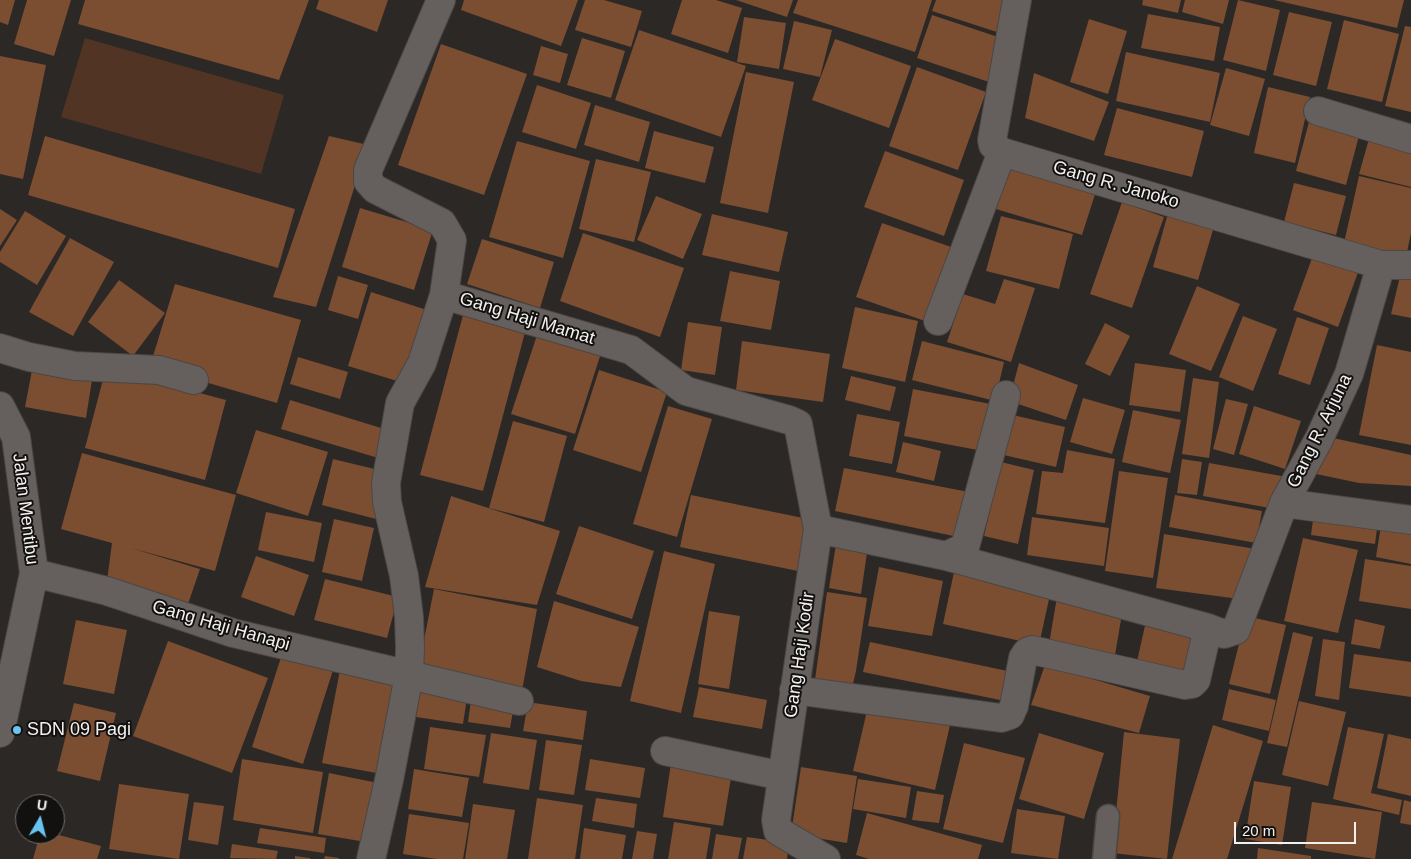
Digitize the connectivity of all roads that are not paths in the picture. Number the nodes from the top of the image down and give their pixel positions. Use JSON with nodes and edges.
{"nodes":[{"id":1,"x":441,"y":0,"type":"edge"},
{"id":2,"x":1017,"y":0,"type":"edge"},
{"id":3,"x":1318,"y":111,"type":"dead end"},
{"id":4,"x":1411,"y":139,"type":"edge"},
{"id":5,"x":1002,"y":152,"type":"junction"},
{"id":6,"x":1381,"y":265,"type":"junction"},
{"id":7,"x":1411,"y":265,"type":"edge"},
{"id":8,"x":444,"y":295,"type":"junction"},
{"id":9,"x":938,"y":321,"type":"dead end"},
{"id":10,"x":0,"y":348,"type":"edge"},
{"id":11,"x":194,"y":380,"type":"dead end"},
{"id":12,"x":1006,"y":395,"type":"dead end"},
{"id":13,"x":0,"y":406,"type":"edge"},
{"id":14,"x":798,"y":424,"type":"joint"},
{"id":15,"x":1284,"y":503,"type":"junction"},
{"id":16,"x":1411,"y":520,"type":"edge"},
{"id":17,"x":818,"y":529,"type":"junction"},
{"id":18,"x":946,"y":556,"type":"junction"},
{"id":19,"x":34,"y":574,"type":"junction"},
{"id":20,"x":1208,"y":628,"type":"junction"},
{"id":21,"x":409,"y":675,"type":"junction"},
{"id":22,"x":794,"y":690,"type":"junction"},
{"id":23,"x":519,"y":701,"type":"dead end"},
{"id":24,"x":0,"y":733,"type":"edge"},
{"id":25,"x":665,"y":751,"type":"dead end"},
{"id":26,"x":782,"y":776,"type":"junction"},
{"id":27,"x":1108,"y":816,"type":"dead end"},
{"id":28,"x":371,"y":859,"type":"edge"},
{"id":29,"x":826,"y":859,"type":"edge"},
{"id":30,"x":1104,"y":859,"type":"edge"}],
"edges":[{"from":1,"to":8,"type":"street","name":"Gang Haji Mamat"},
{"from":2,"to":5,"type":"street"},
{"from":3,"to":4,"type":"street"},
{"from":5,"to":6,"type":"street","name":"Gang R. Janoko"},
{"from":5,"to":9,"type":"street"},
{"from":6,"to":7,"type":"street","name":"Gang R. Janoko"},
{"from":6,"to":15,"type":"street","name":"Gang R. Arjuna"},
{"from":8,"to":14,"type":"street","name":"Gang Haji Mamat"},
{"from":8,"to":21,"type":"street"},
{"from":10,"to":11,"type":"street"},
{"from":12,"to":18,"type":"street"},
{"from":13,"to":19,"type":"street","name":"Jalan Mentibu"},
{"from":14,"to":17,"type":"street","name":"Gang Haji Kodir"},
{"from":15,"to":16,"type":"street","name":"Gang R. Arjuna"},
{"from":15,"to":20,"type":"street"},
{"from":17,"to":18,"type":"street"},
{"from":17,"to":22,"type":"street","name":"Gang Haji Kodir"},
{"from":18,"to":20,"type":"street"},
{"from":19,"to":21,"type":"street","name":"Gang Haji Hanapi"},
{"from":19,"to":24,"type":"street","name":"Jalan Mentibu"},
{"from":20,"to":22,"type":"street"},
{"from":21,"to":23,"type":"street","name":"Gang Haji Hanapi"},
{"from":21,"to":28,"type":"street"},
{"from":22,"to":26,"type":"street","name":"Gang Haji Kodir"},
{"from":25,"to":26,"type":"street"},
{"from":26,"to":29,"type":"street","name":"Gang Haji Kodir"},
{"from":27,"to":30,"type":"lane"}]}
